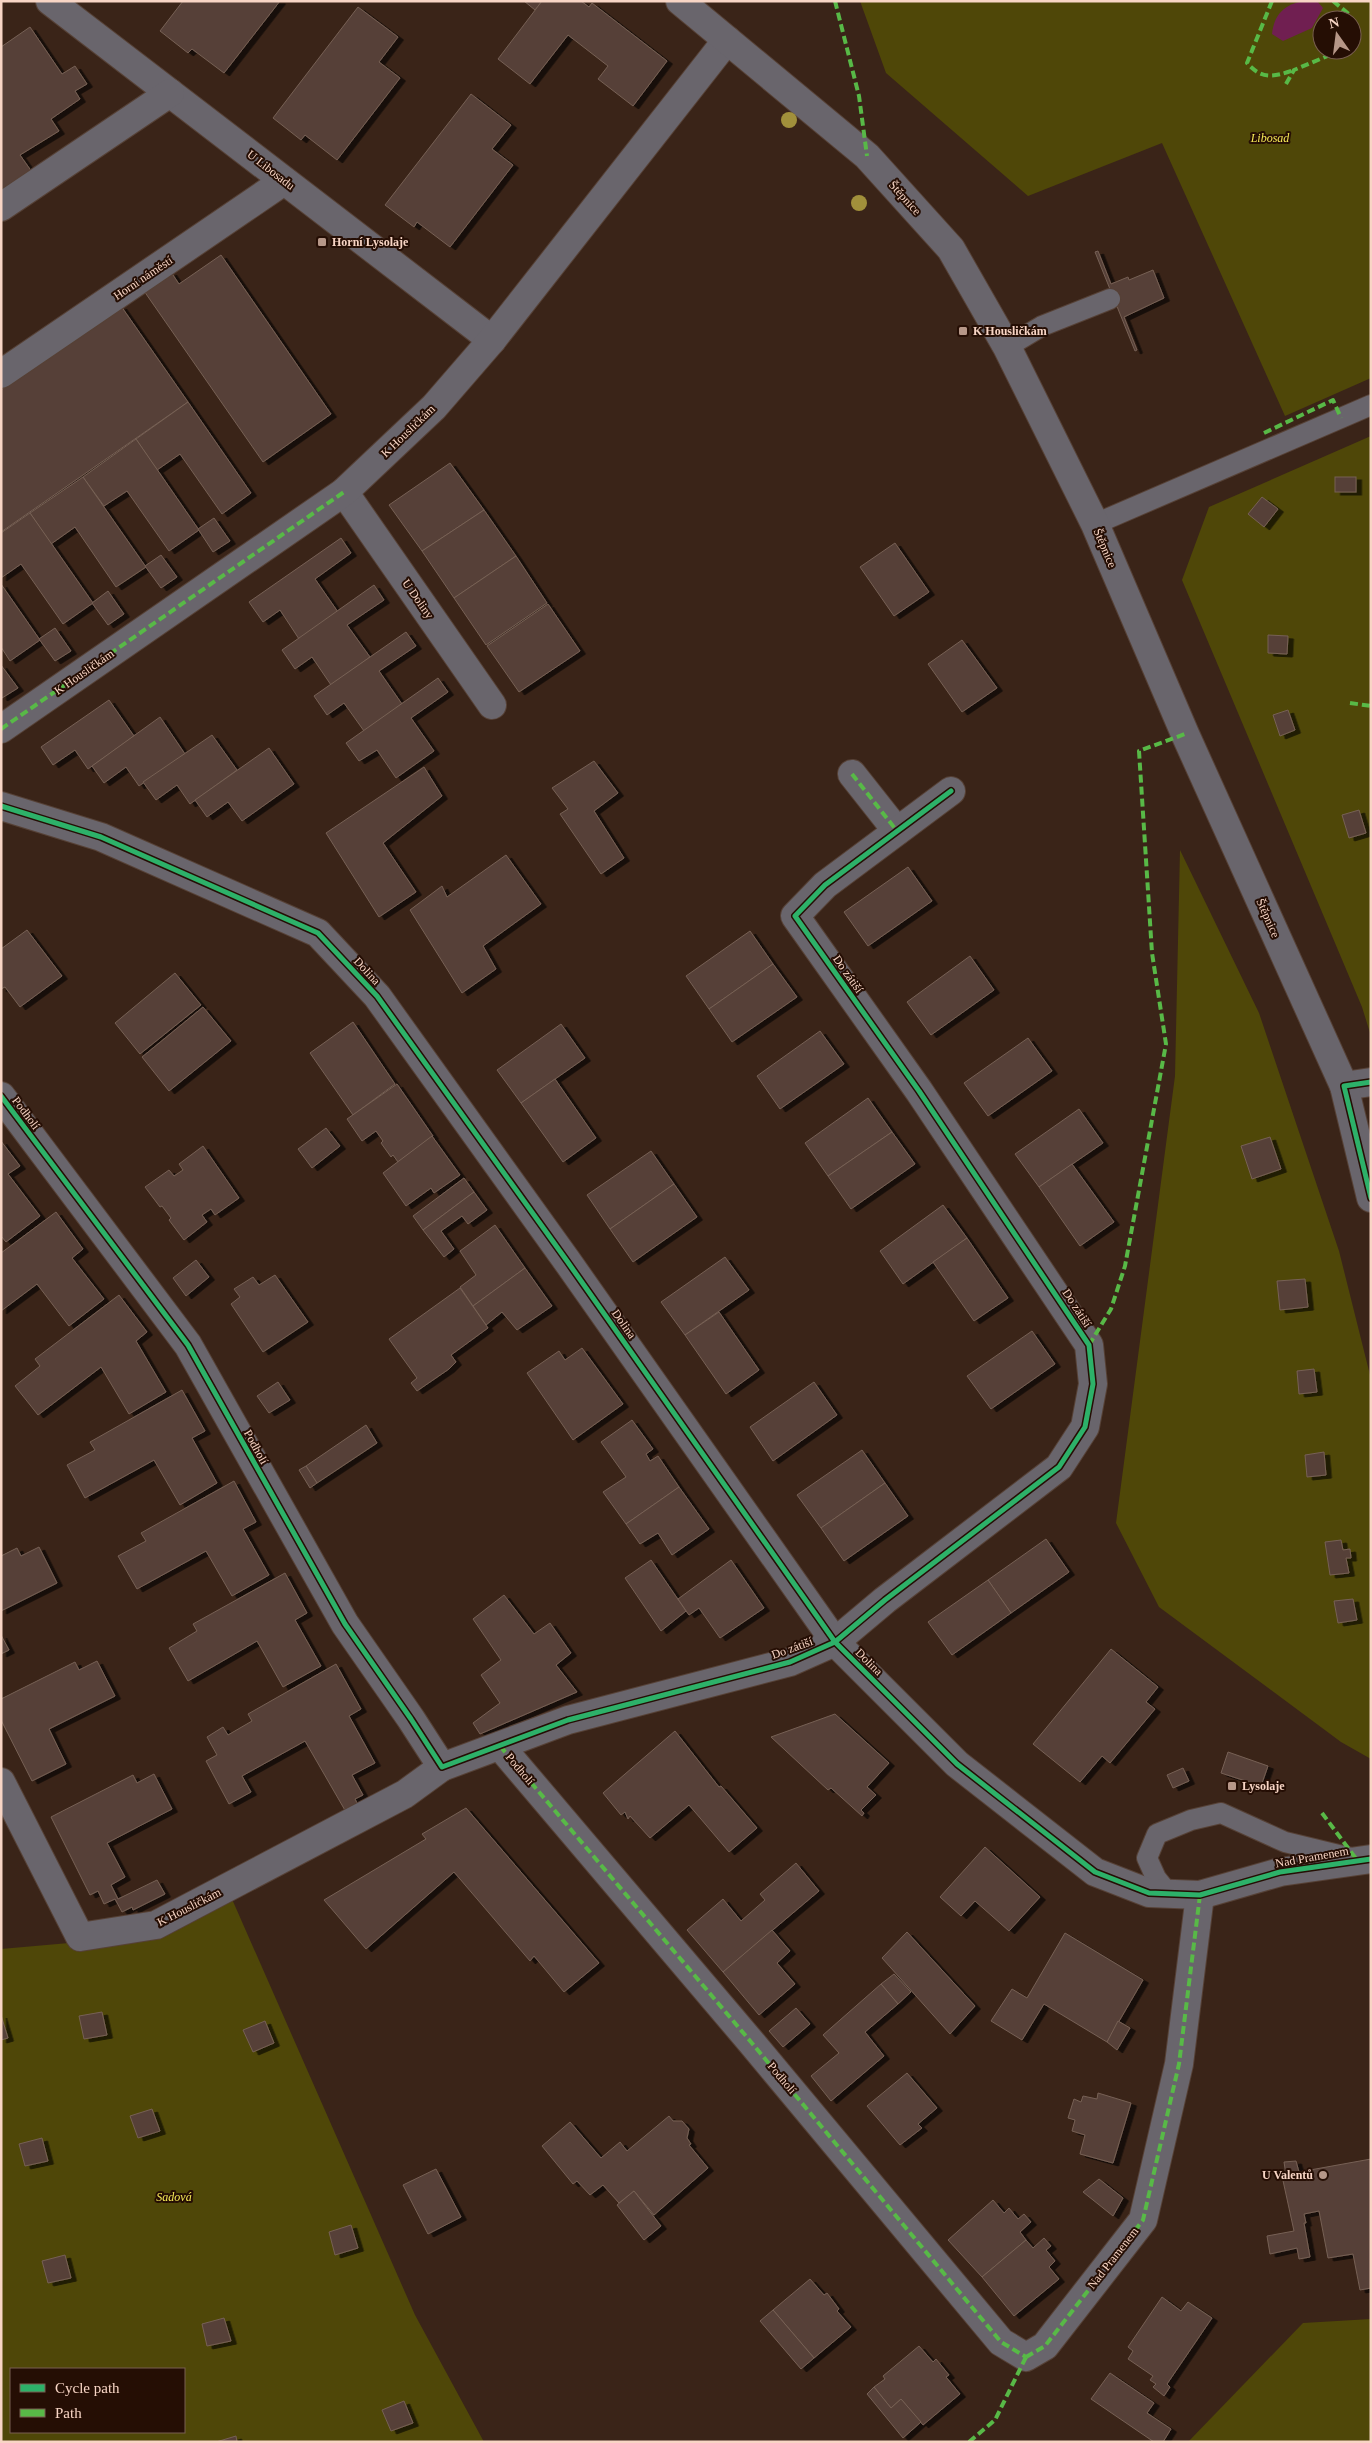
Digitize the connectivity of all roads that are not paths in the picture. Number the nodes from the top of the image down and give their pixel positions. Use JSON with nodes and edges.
{"nodes":[{"id":1,"x":50,"y":1,"type":"edge"},
{"id":2,"x":680,"y":1,"type":"edge"},
{"id":3,"x":728,"y":40,"type":"junction"},
{"id":4,"x":170,"y":93,"type":"junction"},
{"id":5,"x":284,"y":181,"type":"junction"},
{"id":6,"x":1,"y":207,"type":"edge"},
{"id":7,"x":1110,"y":299,"type":"dead end"},
{"id":8,"x":492,"y":340,"type":"junction"},
{"id":9,"x":1007,"y":347,"type":"junction"},
{"id":10,"x":1,"y":374,"type":"edge"},
{"id":11,"x":1371,"y":405,"type":"edge"},
{"id":12,"x":344,"y":492,"type":"junction"},
{"id":13,"x":1095,"y":524,"type":"junction"},
{"id":14,"x":492,"y":705,"type":"dead end"},
{"id":15,"x":1,"y":729,"type":"edge"},
{"id":16,"x":852,"y":774,"type":"dead end"},
{"id":17,"x":951,"y":791,"type":"dead end"},
{"id":18,"x":1,"y":806,"type":"edge"},
{"id":19,"x":897,"y":831,"type":"junction"},
{"id":20,"x":1371,"y":1082,"type":"edge"},
{"id":21,"x":1344,"y":1086,"type":"junction"},
{"id":22,"x":1,"y":1096,"type":"edge"},
{"id":23,"x":1371,"y":1198,"type":"edge"},
{"id":24,"x":835,"y":1642,"type":"junction"},
{"id":25,"x":500,"y":1746,"type":"junction"},
{"id":26,"x":442,"y":1767,"type":"junction"},
{"id":27,"x":1,"y":1782,"type":"edge"},
{"id":28,"x":1364,"y":1860,"type":"edge"},
{"id":29,"x":1168,"y":1894,"type":"junction"},
{"id":30,"x":1200,"y":1895,"type":"junction"},
{"id":31,"x":1026,"y":2358,"type":"joint"}],
"edges":[{"from":1,"to":4,"type":"street","name":"U Libosadu"},
{"from":2,"to":3,"type":"street","name":"Štěpnice"},
{"from":3,"to":8,"type":"street","name":"K Housličkám"},
{"from":3,"to":9,"type":"street","name":"Štěpnice"},
{"from":4,"to":5,"type":"street","name":"U Libosadu"},
{"from":4,"to":6,"type":"street"},
{"from":5,"to":8,"type":"street","name":"U Libosadu"},
{"from":5,"to":10,"type":"street","name":"Horní náměstí"},
{"from":7,"to":9,"type":"lane"},
{"from":8,"to":12,"type":"street","name":"K Housličkám"},
{"from":9,"to":13,"type":"street","name":"Štěpnice"},
{"from":11,"to":13,"type":"lane"},
{"from":12,"to":14,"type":"street","name":"U Doliny"},
{"from":12,"to":15,"type":"street","name":"K Housličkám"},
{"from":13,"to":21,"type":"street","name":"Štěpnice"},
{"from":16,"to":19,"type":"street"},
{"from":17,"to":19,"type":"street","name":"Do zátiší"},
{"from":18,"to":24,"type":"street","name":"Dolina"},
{"from":19,"to":24,"type":"street","name":"Do zátiší"},
{"from":20,"to":21,"type":"street"},
{"from":21,"to":23,"type":"street","name":"Štěpnice"},
{"from":22,"to":26,"type":"street","name":"Podholí"},
{"from":24,"to":25,"type":"street","name":"Do zátiší"},
{"from":24,"to":29,"type":"street","name":"Dolina"},
{"from":25,"to":26,"type":"street","name":"Podholí"},
{"from":25,"to":31,"type":"street","name":"Podholí"},
{"from":26,"to":27,"type":"street","name":"K Housličkám"},
{"from":28,"to":29,"type":"lane"},
{"from":28,"to":30,"type":"street","name":"Nad Pramenem"},
{"from":29,"to":30,"type":"street","name":"Dolina"},
{"from":30,"to":31,"type":"street","name":"Nad Pramenem"}]}
